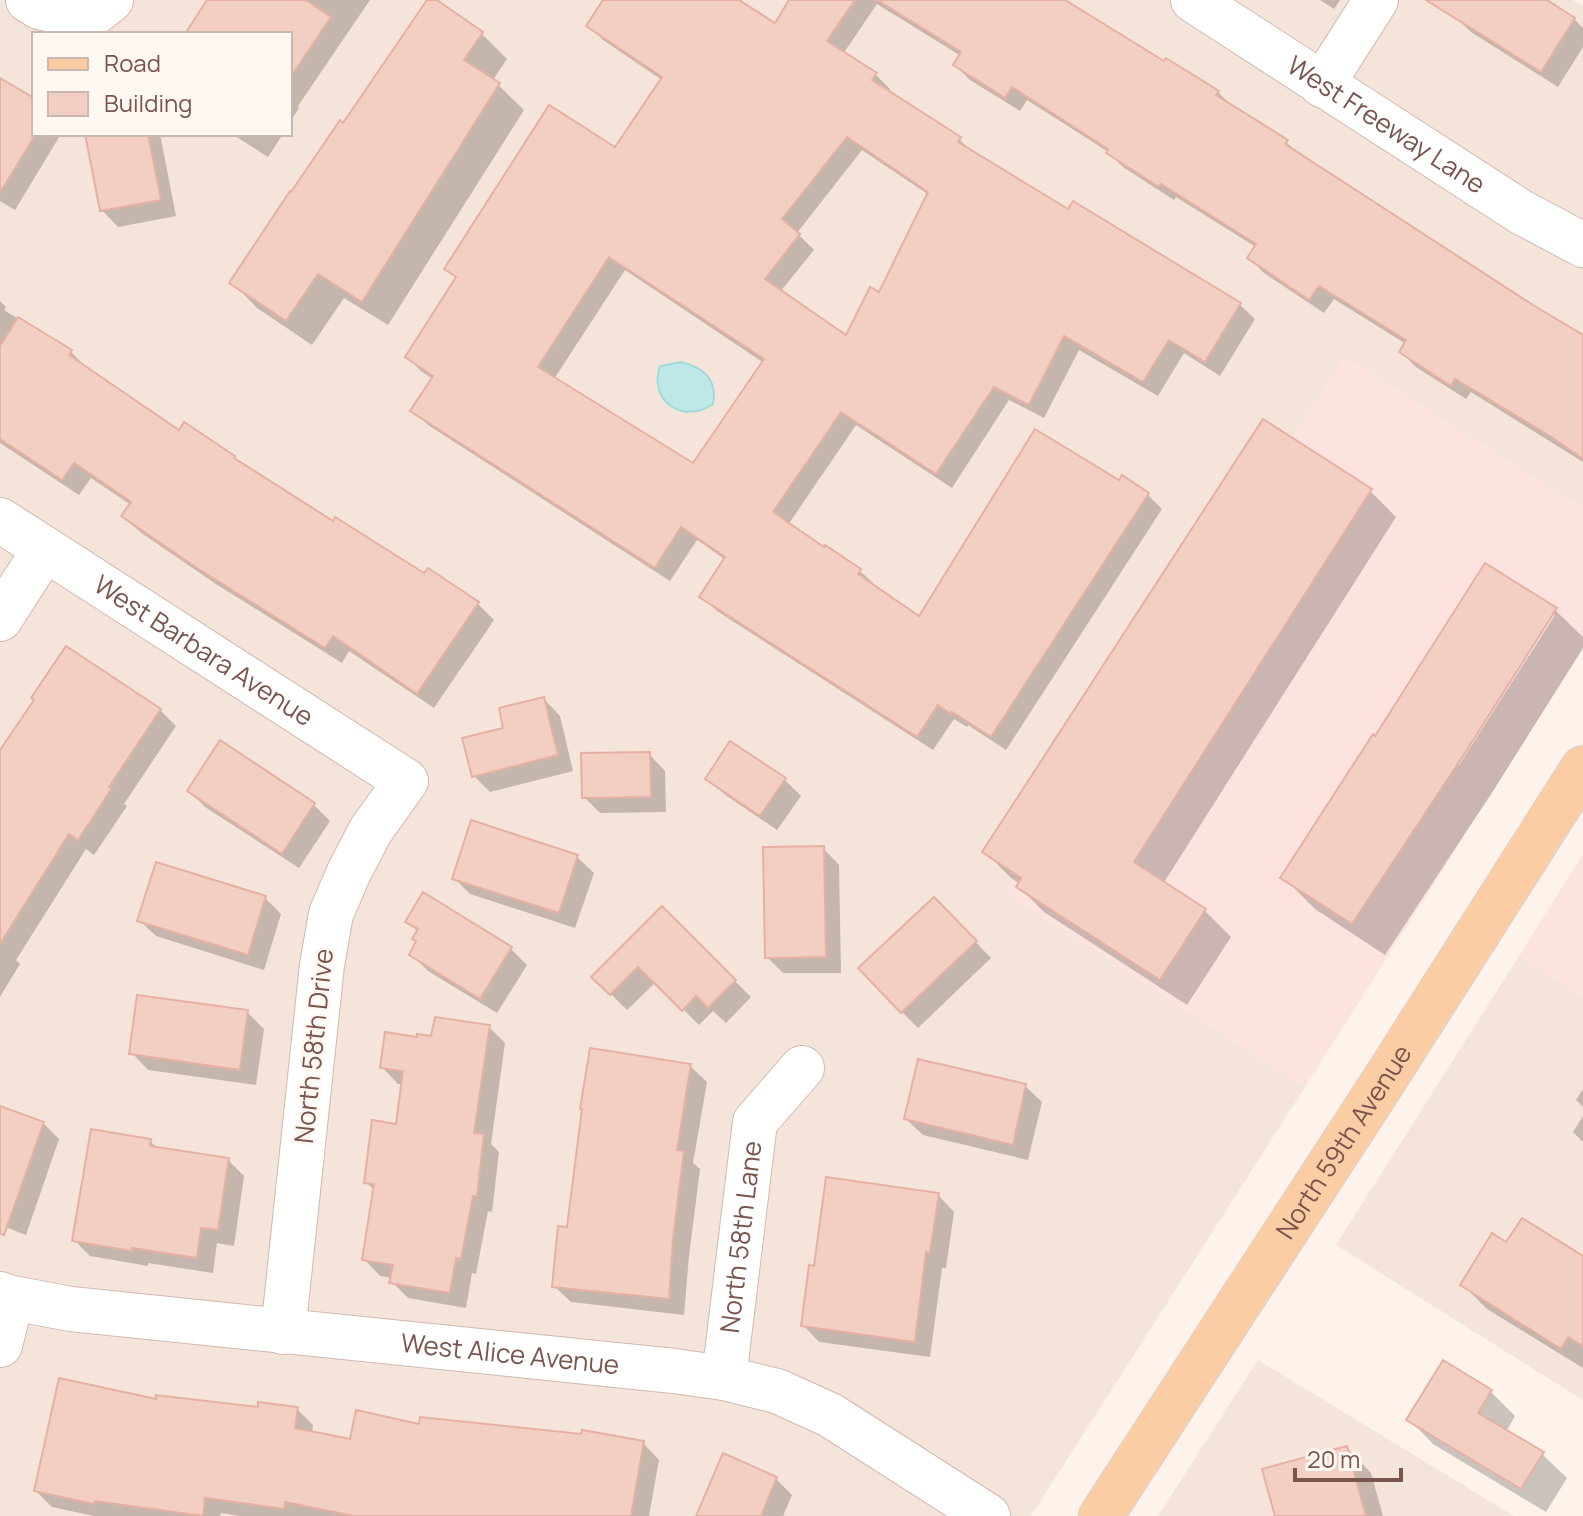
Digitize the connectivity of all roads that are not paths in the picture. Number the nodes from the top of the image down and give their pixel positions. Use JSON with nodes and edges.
{"nodes":[{"id":1,"x":28,"y":0,"type":"edge"},
{"id":2,"x":1193,"y":0,"type":"edge"},
{"id":3,"x":1376,"y":0,"type":"edge"},
{"id":4,"x":100,"y":9,"type":"edge"},
{"id":5,"x":1322,"y":85,"type":"junction"},
{"id":6,"x":1583,"y":245,"type":"edge"},
{"id":7,"x":0,"y":520,"type":"edge"},
{"id":8,"x":45,"y":549,"type":"junction"},
{"id":9,"x":0,"y":619,"type":"edge"},
{"id":10,"x":1583,"y":768,"type":"edge"},
{"id":11,"x":406,"y":781,"type":"joint"},
{"id":12,"x":802,"y":1068,"type":"dead end"},
{"id":13,"x":6,"y":1296,"type":"edge"},
{"id":14,"x":283,"y":1332,"type":"junction"},
{"id":15,"x":0,"y":1345,"type":"edge"},
{"id":16,"x":724,"y":1378,"type":"junction"},
{"id":17,"x":988,"y":1516,"type":"edge"},
{"id":18,"x":1101,"y":1516,"type":"edge"}],
"edges":[{"from":1,"to":4,"type":"street"},
{"from":2,"to":5,"type":"street","name":"West Freeway Lane"},
{"from":3,"to":5,"type":"street"},
{"from":5,"to":6,"type":"street","name":"West Freeway Lane"},
{"from":7,"to":8,"type":"street","name":"West Barbara Avenue"},
{"from":8,"to":9,"type":"street"},
{"from":8,"to":11,"type":"street","name":"West Barbara Avenue"},
{"from":10,"to":18,"type":"main road","name":"North 59th Avenue"},
{"from":11,"to":14,"type":"street","name":"North 58th Drive"},
{"from":12,"to":16,"type":"street","name":"North 58th Lane"},
{"from":13,"to":14,"type":"street","name":"West Alice Avenue"},
{"from":13,"to":15,"type":"street"},
{"from":14,"to":16,"type":"street","name":"West Alice Avenue"},
{"from":16,"to":17,"type":"street","name":"West Alice Avenue"}]}
